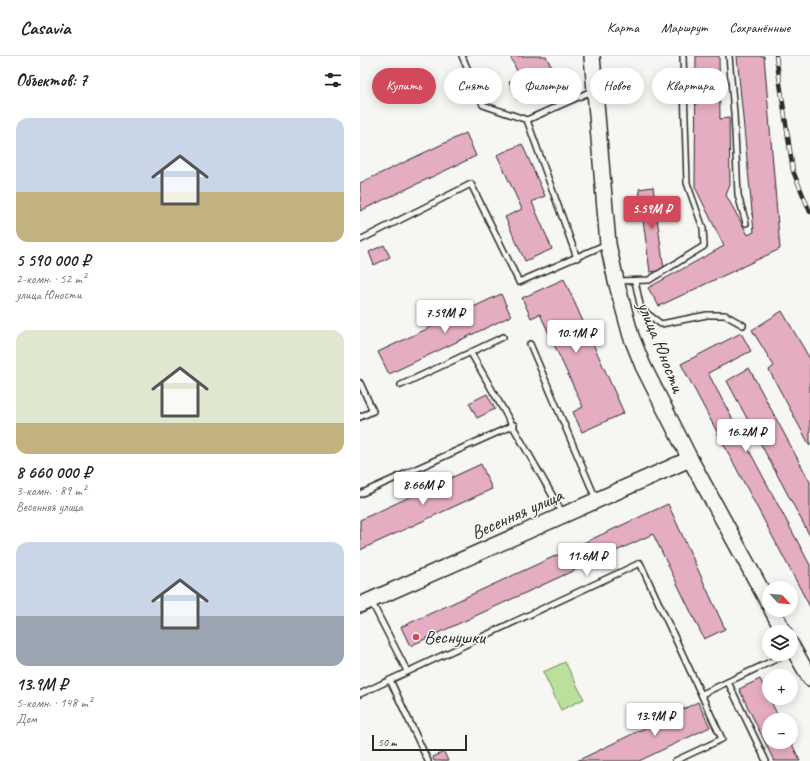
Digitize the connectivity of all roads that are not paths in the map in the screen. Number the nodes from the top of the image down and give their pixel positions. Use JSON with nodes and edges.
{"nodes":[{"id":1,"x":462,"y":56,"type":"edge"},
{"id":2,"x":592,"y":56,"type":"edge"},
{"id":3,"x":683,"y":56,"type":"edge"},
{"id":4,"x":729,"y":56,"type":"edge"},
{"id":5,"x":593,"y":68,"type":"edge"},
{"id":6,"x":590,"y":92,"type":"edge"},
{"id":7,"x":595,"y":104,"type":"edge"},
{"id":8,"x":527,"y":120,"type":"junction"},
{"id":9,"x":746,"y":223,"type":"dead end"},
{"id":10,"x":360,"y":240,"type":"edge"},
{"id":11,"x":608,"y":244,"type":"junction"},
{"id":12,"x":577,"y":258,"type":"junction"},
{"id":13,"x":616,"y":281,"type":"junction"},
{"id":14,"x":635,"y":281,"type":"junction"},
{"id":15,"x":743,"y":324,"type":"dead end"},
{"id":16,"x":503,"y":337,"type":"dead end"},
{"id":17,"x":530,"y":344,"type":"dead end"},
{"id":18,"x":471,"y":353,"type":"junction"},
{"id":19,"x":360,"y":383,"type":"edge"},
{"id":20,"x":401,"y":385,"type":"dead end"},
{"id":21,"x":360,"y":417,"type":"edge"},
{"id":22,"x":514,"y":425,"type":"junction"},
{"id":23,"x":690,"y":459,"type":"junction"},
{"id":24,"x":360,"y":494,"type":"edge"},
{"id":25,"x":596,"y":500,"type":"junction"},
{"id":26,"x":563,"y":515,"type":"junction"},
{"id":27,"x":762,"y":591,"type":"edge"},
{"id":28,"x":365,"y":603,"type":"edge"},
{"id":29,"x":798,"y":660,"type":"edge"},
{"id":30,"x":769,"y":661,"type":"edge"},
{"id":31,"x":407,"y":671,"type":"junction"},
{"id":32,"x":810,"y":678,"type":"edge"},
{"id":33,"x":390,"y":680,"type":"junction"},
{"id":34,"x":728,"y":682,"type":"junction"},
{"id":35,"x":360,"y":694,"type":"edge"},
{"id":36,"x":702,"y":694,"type":"junction"},
{"id":37,"x":428,"y":761,"type":"edge"},
{"id":38,"x":675,"y":761,"type":"edge"},
{"id":39,"x":766,"y":761,"type":"edge"}],
"edges":[{"from":1,"to":8,"type":"lane"},
{"from":2,"to":5,"type":"street","name":"улица Юности"},
{"from":3,"to":14,"type":"lane"},
{"from":4,"to":9,"type":"lane"},
{"from":6,"to":8,"type":"lane"},
{"from":7,"to":11,"type":"street","name":"улица Юности"},
{"from":8,"to":12,"type":"lane"},
{"from":10,"to":12,"type":"lane"},
{"from":11,"to":12,"type":"lane"},
{"from":11,"to":13,"type":"street","name":"улица Юности"},
{"from":13,"to":14,"type":"lane"},
{"from":13,"to":23,"type":"street","name":"улица Юности"},
{"from":14,"to":15,"type":"lane"},
{"from":16,"to":18,"type":"lane"},
{"from":17,"to":25,"type":"lane"},
{"from":18,"to":20,"type":"lane"},
{"from":18,"to":22,"type":"lane"},
{"from":19,"to":21,"type":"lane"},
{"from":22,"to":24,"type":"lane"},
{"from":22,"to":26,"type":"lane"},
{"from":23,"to":25,"type":"street","name":"Весенняя улица"},
{"from":23,"to":27,"type":"street","name":"улица Юности"},
{"from":25,"to":26,"type":"street","name":"Весенняя улица"},
{"from":26,"to":28,"type":"street","name":"Весенняя улица"},
{"from":28,"to":31,"type":"lane"},
{"from":29,"to":32,"type":"street"},
{"from":30,"to":34,"type":"lane"},
{"from":31,"to":33,"type":"lane"},
{"from":31,"to":36,"type":"lane"},
{"from":33,"to":35,"type":"lane"},
{"from":33,"to":37,"type":"lane"},
{"from":34,"to":36,"type":"lane"},
{"from":34,"to":39,"type":"lane"},
{"from":36,"to":38,"type":"lane"}]}
